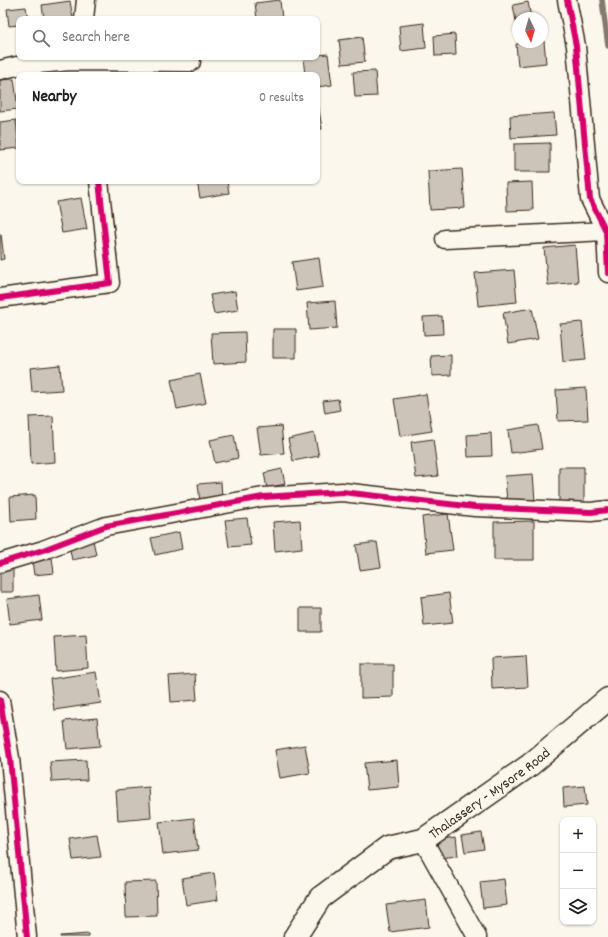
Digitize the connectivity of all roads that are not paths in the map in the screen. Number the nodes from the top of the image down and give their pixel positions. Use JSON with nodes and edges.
{"nodes":[{"id":1,"x":86,"y":0,"type":"edge"},
{"id":2,"x":567,"y":0,"type":"edge"},
{"id":3,"x":84,"y":16,"type":"edge"},
{"id":4,"x":191,"y":62,"type":"dead end"},
{"id":5,"x":86,"y":65,"type":"edge"},
{"id":6,"x":0,"y":70,"type":"edge"},
{"id":7,"x":99,"y":184,"type":"edge"},
{"id":8,"x":606,"y":231,"type":"junction"},
{"id":9,"x":445,"y":239,"type":"dead end"},
{"id":10,"x":608,"y":273,"type":"edge"},
{"id":11,"x":0,"y":298,"type":"edge"},
{"id":12,"x":608,"y":510,"type":"edge"},
{"id":13,"x":0,"y":563,"type":"edge"},
{"id":14,"x":608,"y":699,"type":"edge"},
{"id":15,"x":0,"y":700,"type":"edge"},
{"id":16,"x":8,"y":825,"type":"edge"},
{"id":17,"x":423,"y":840,"type":"junction"},
{"id":18,"x":26,"y":937,"type":"edge"},
{"id":19,"x":295,"y":937,"type":"edge"},
{"id":20,"x":477,"y":937,"type":"edge"}],
"edges":[{"from":1,"to":3,"type":"street"},
{"from":2,"to":8,"type":"street"},
{"from":4,"to":5,"type":"street"},
{"from":5,"to":6,"type":"street"},
{"from":7,"to":11,"type":"street"},
{"from":8,"to":9,"type":"street"},
{"from":8,"to":10,"type":"street"},
{"from":12,"to":13,"type":"street"},
{"from":14,"to":17,"type":"main road","name":"Thalassery - Mysore Road"},
{"from":15,"to":16,"type":"street"},
{"from":16,"to":18,"type":"street"},
{"from":17,"to":19,"type":"main road","name":"Thalassery - Mysore Road"},
{"from":17,"to":20,"type":"street"}]}
